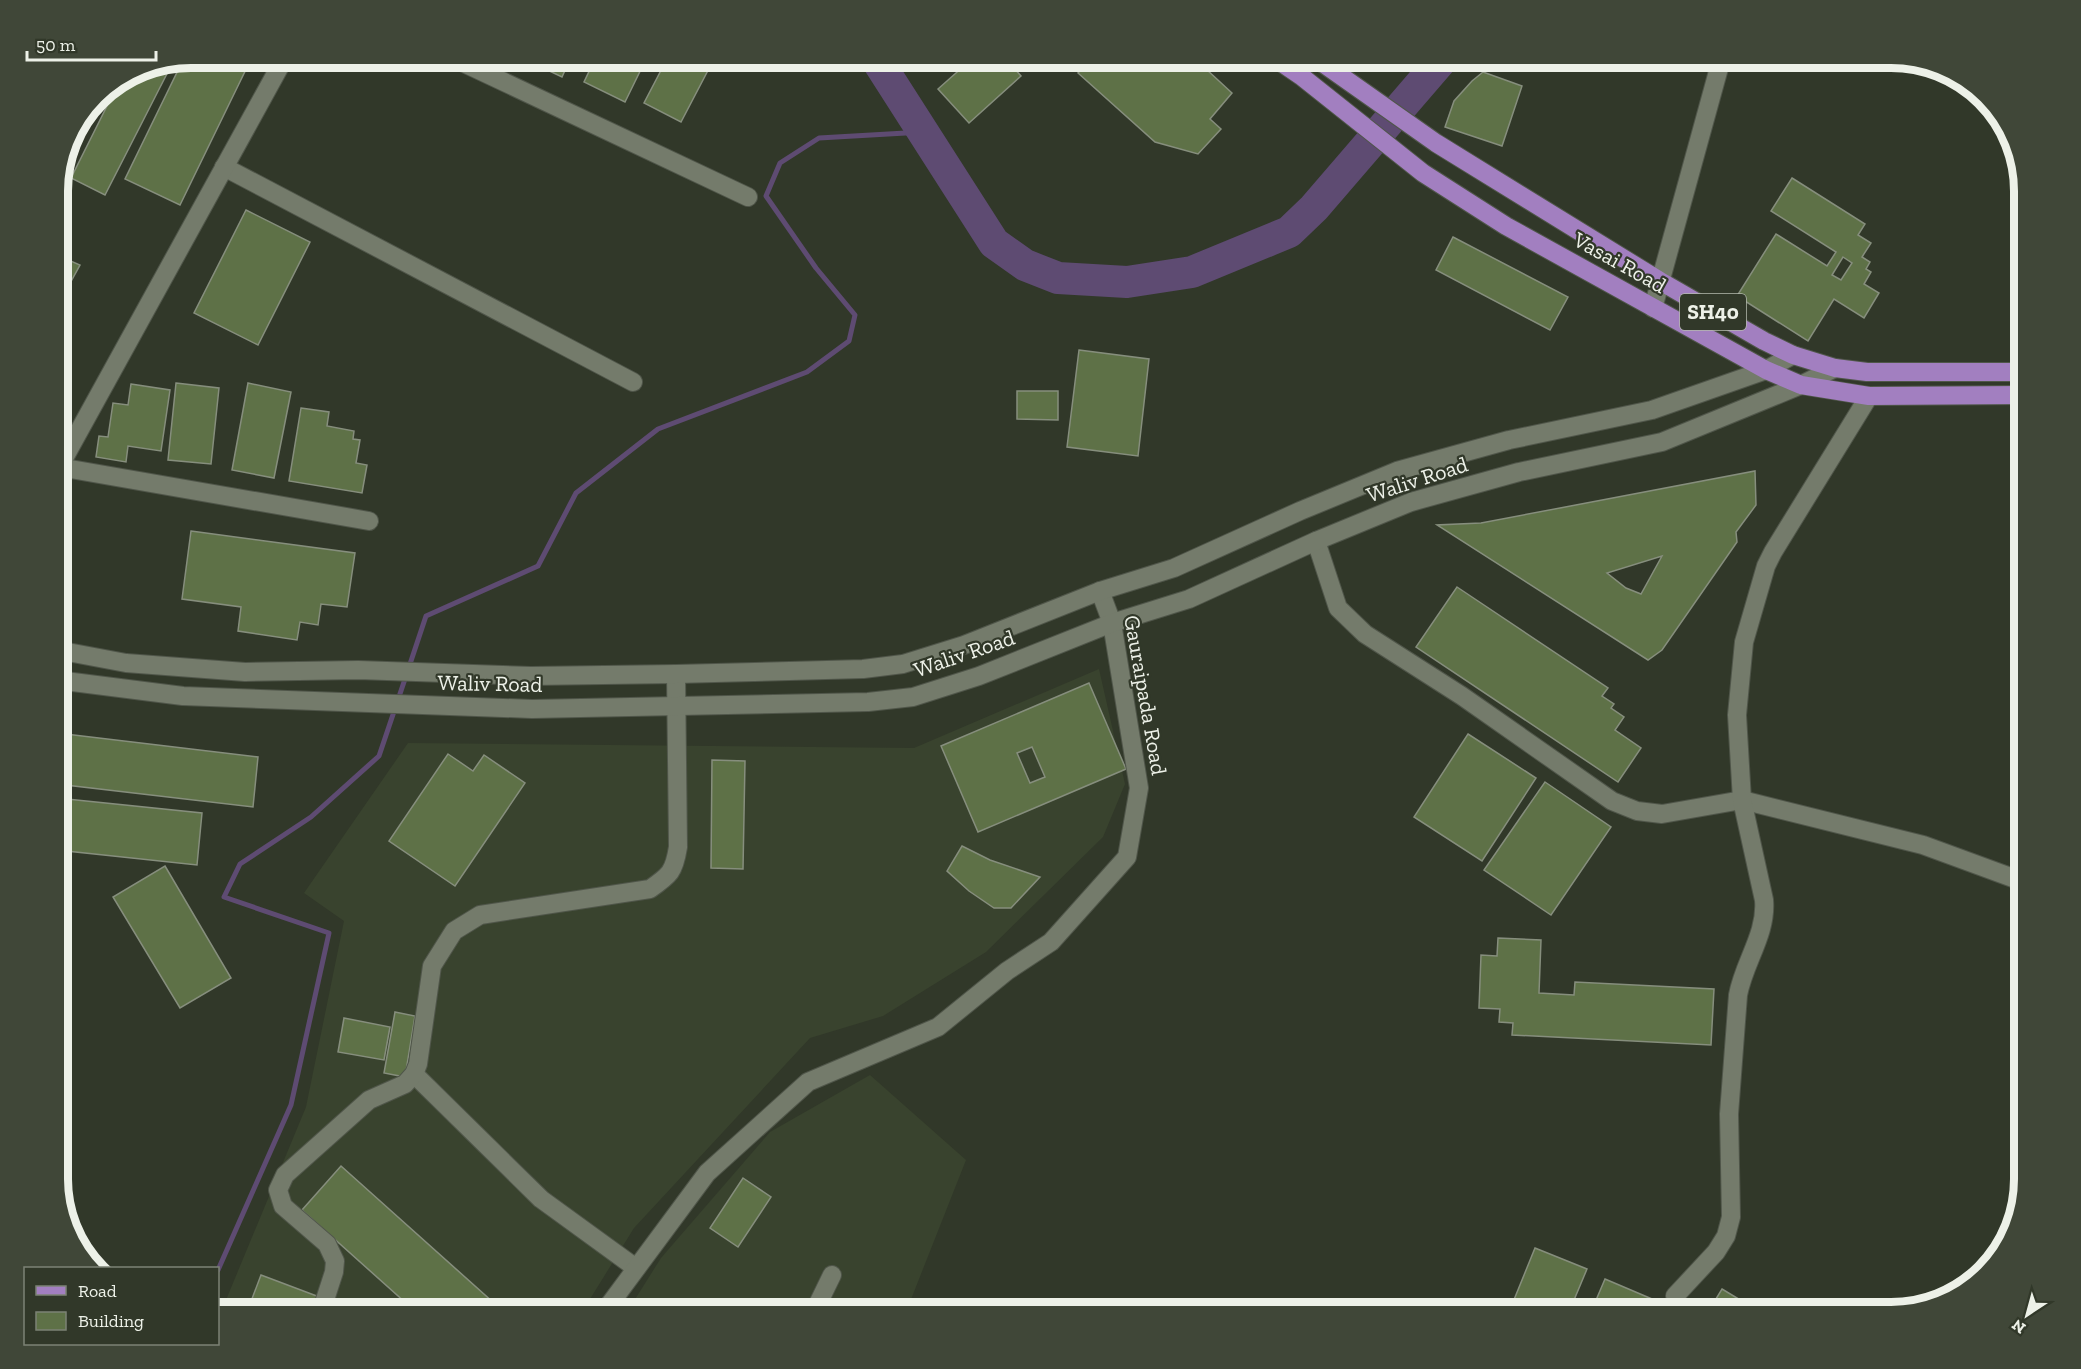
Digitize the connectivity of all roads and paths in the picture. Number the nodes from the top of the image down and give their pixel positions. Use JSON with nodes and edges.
{"nodes":[{"id":1,"x":279,"y":68,"type":"edge"},
{"id":2,"x":474,"y":68,"type":"edge"},
{"id":3,"x":1295,"y":68,"type":"edge"},
{"id":4,"x":1330,"y":68,"type":"edge"},
{"id":5,"x":1719,"y":68,"type":"edge"},
{"id":6,"x":224,"y":167,"type":"junction"},
{"id":7,"x":748,"y":197,"type":"dead end"},
{"id":8,"x":1660,"y":281,"type":"junction"},
{"id":9,"x":1653,"y":308,"type":"junction"},
{"id":10,"x":1793,"y":355,"type":"junction"},
{"id":11,"x":1835,"y":368,"type":"junction"},
{"id":12,"x":1766,"y":370,"type":"junction"},
{"id":13,"x":2014,"y":372,"type":"edge"},
{"id":14,"x":633,"y":382,"type":"dead end"},
{"id":15,"x":1800,"y":386,"type":"junction"},
{"id":16,"x":2014,"y":395,"type":"edge"},
{"id":17,"x":1869,"y":396,"type":"junction"},
{"id":18,"x":68,"y":451,"type":"edge"},
{"id":19,"x":68,"y":471,"type":"edge"},
{"id":20,"x":369,"y":521,"type":"dead end"},
{"id":21,"x":1317,"y":541,"type":"junction"},
{"id":22,"x":1100,"y":591,"type":"junction"},
{"id":23,"x":1112,"y":623,"type":"junction"},
{"id":24,"x":68,"y":652,"type":"edge"},
{"id":25,"x":676,"y":674,"type":"junction"},
{"id":26,"x":68,"y":681,"type":"edge"},
{"id":27,"x":676,"y":708,"type":"junction"},
{"id":28,"x":1742,"y":800,"type":"junction"},
{"id":29,"x":2014,"y":878,"type":"edge"},
{"id":30,"x":414,"y":1074,"type":"junction"},
{"id":31,"x":636,"y":1268,"type":"junction"},
{"id":32,"x":832,"y":1275,"type":"dead end"},
{"id":33,"x":1675,"y":1296,"type":"dead end"},
{"id":34,"x":324,"y":1302,"type":"edge"},
{"id":35,"x":611,"y":1302,"type":"edge"},
{"id":36,"x":819,"y":1302,"type":"edge"}],
"edges":[{"from":1,"to":6,"type":"street"},
{"from":2,"to":7,"type":"street"},
{"from":3,"to":9,"type":"main road","name":"Vasai Road","number":"SH40"},
{"from":4,"to":8,"type":"main road","name":"Vasai Road","number":"SH40"},
{"from":5,"to":8,"type":"street"},
{"from":6,"to":14,"type":"street"},
{"from":6,"to":18,"type":"street"},
{"from":8,"to":9,"type":"street"},
{"from":8,"to":10,"type":"main road","name":"Vasai Road","number":"SH40"},
{"from":9,"to":12,"type":"main road","name":"Vasai Road","number":"SH40"},
{"from":10,"to":11,"type":"main road","name":"Vasai Road","number":"SH40"},
{"from":10,"to":12,"type":"street","name":"Waliv Road"},
{"from":11,"to":13,"type":"main road","name":"Vasai Road","number":"SH40"},
{"from":11,"to":15,"type":"street","name":"Waliv Road"},
{"from":12,"to":15,"type":"main road","name":"Vasai Road","number":"SH40"},
{"from":12,"to":22,"type":"street","name":"Waliv Road"},
{"from":15,"to":17,"type":"main road","name":"Vasai Road","number":"SH40"},
{"from":15,"to":21,"type":"street","name":"Waliv Road"},
{"from":16,"to":17,"type":"main road","name":"Vasai Road","number":"SH40"},
{"from":17,"to":28,"type":"street"},
{"from":19,"to":20,"type":"street"},
{"from":21,"to":23,"type":"street","name":"Waliv Road"},
{"from":21,"to":28,"type":"street"},
{"from":22,"to":23,"type":"street","name":"Gauraipada Road"},
{"from":22,"to":25,"type":"street","name":"Waliv Road"},
{"from":23,"to":27,"type":"street","name":"Waliv Road"},
{"from":23,"to":31,"type":"street","name":"Gauraipada Road"},
{"from":24,"to":25,"type":"street","name":"Waliv Road"},
{"from":25,"to":27,"type":"street"},
{"from":26,"to":27,"type":"street","name":"Waliv Road"},
{"from":27,"to":30,"type":"street"},
{"from":28,"to":29,"type":"street"},
{"from":28,"to":33,"type":"street"},
{"from":30,"to":31,"type":"street"},
{"from":30,"to":34,"type":"street"},
{"from":31,"to":35,"type":"street","name":"Gauraipada Road"},
{"from":32,"to":36,"type":"street"}]}
